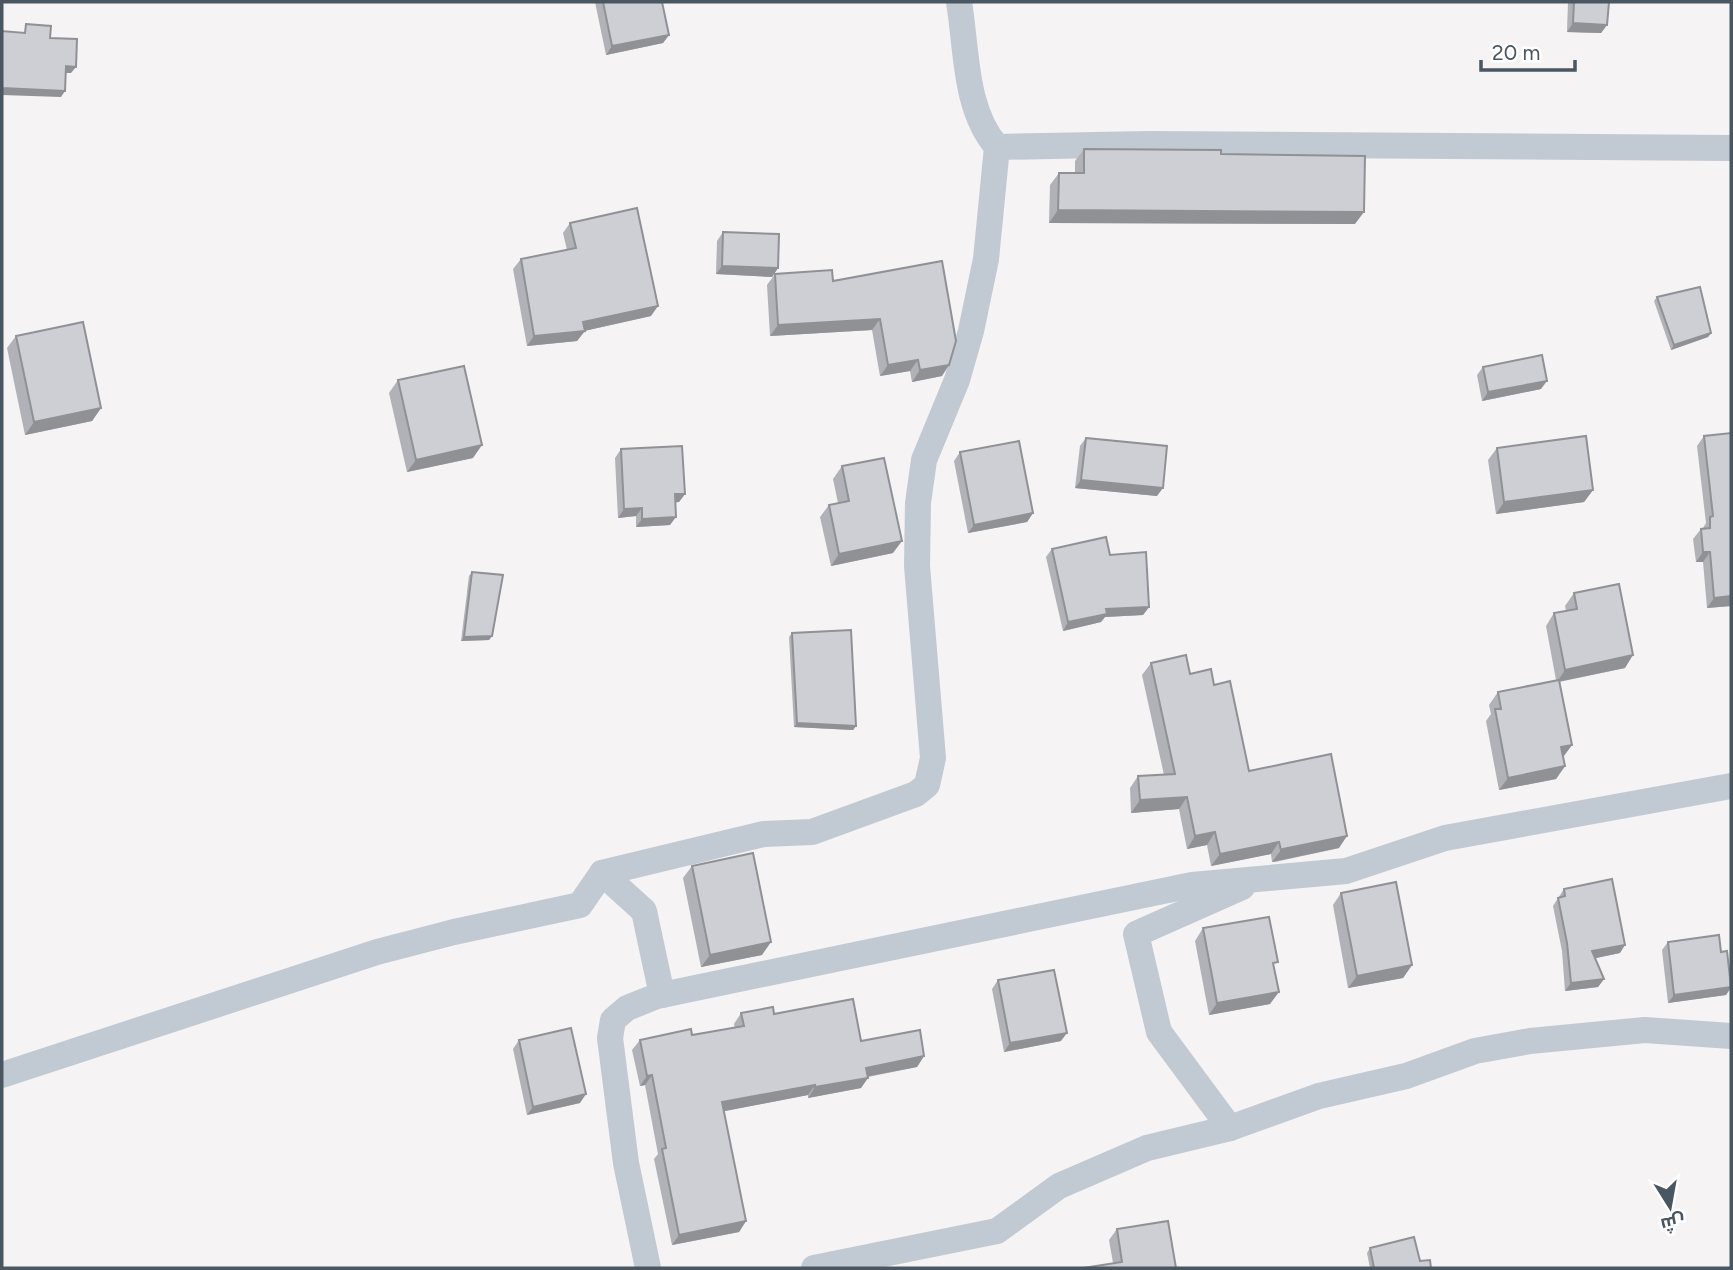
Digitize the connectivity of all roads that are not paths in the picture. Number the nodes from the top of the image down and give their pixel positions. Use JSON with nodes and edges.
{"nodes":[{"id":1,"x":959,"y":2,"type":"edge"},
{"id":2,"x":997,"y":147,"type":"junction"},
{"id":3,"x":1731,"y":148,"type":"edge"},
{"id":4,"x":1731,"y":786,"type":"edge"},
{"id":5,"x":602,"y":873,"type":"junction"},
{"id":6,"x":1266,"y":877,"type":"junction"},
{"id":7,"x":662,"y":995,"type":"junction"},
{"id":8,"x":1731,"y":1036,"type":"edge"},
{"id":9,"x":2,"y":1075,"type":"edge"},
{"id":10,"x":1230,"y":1128,"type":"junction"},
{"id":11,"x":648,"y":1268,"type":"edge"},
{"id":12,"x":814,"y":1268,"type":"edge"}],
"edges":[{"from":1,"to":2,"type":"street"},
{"from":2,"to":3,"type":"street"},
{"from":2,"to":5,"type":"street"},
{"from":4,"to":6,"type":"street"},
{"from":5,"to":7,"type":"street"},
{"from":5,"to":9,"type":"street"},
{"from":6,"to":7,"type":"street"},
{"from":6,"to":10,"type":"street"},
{"from":7,"to":11,"type":"street"},
{"from":8,"to":10,"type":"street"},
{"from":10,"to":12,"type":"street"}]}
